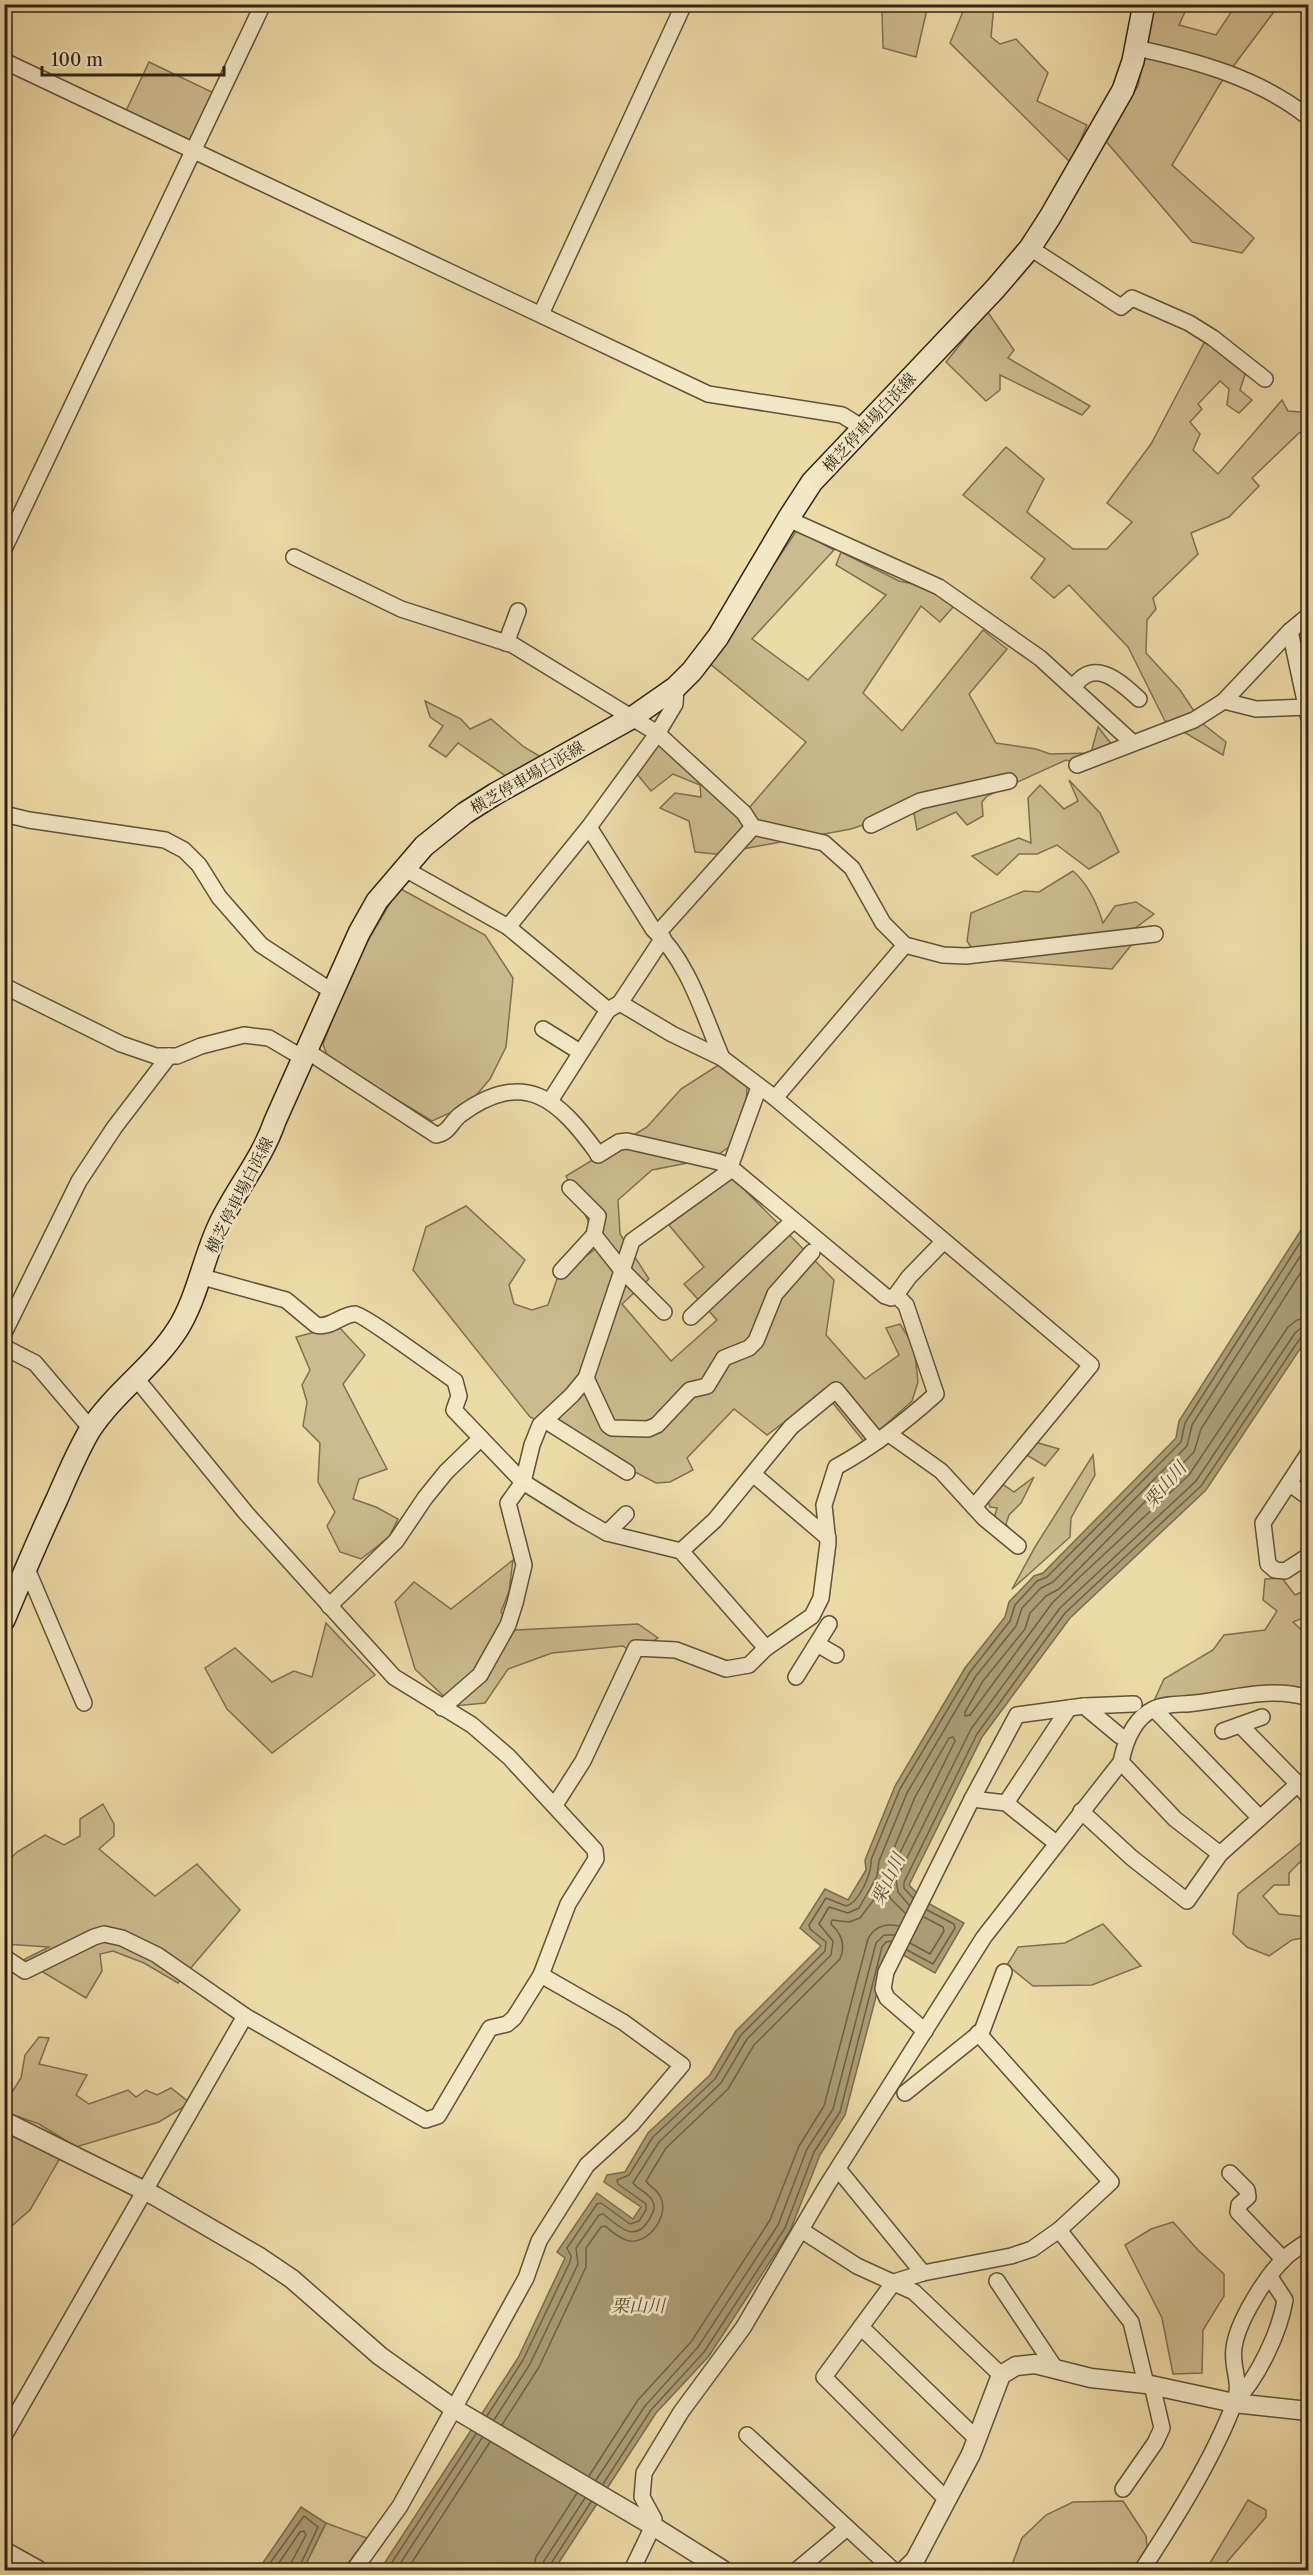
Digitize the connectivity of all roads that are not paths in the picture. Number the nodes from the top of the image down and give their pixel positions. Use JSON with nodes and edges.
{"nodes":[{"id":1,"x":263,"y":4,"type":"edge"},
{"id":2,"x":684,"y":4,"type":"edge"},
{"id":3,"x":1144,"y":4,"type":"edge"},
{"id":4,"x":1136,"y":48,"type":"junction"},
{"id":5,"x":4,"y":61,"type":"edge"},
{"id":6,"x":1308,"y":117,"type":"edge"},
{"id":7,"x":194,"y":151,"type":"junction"},
{"id":8,"x":1030,"y":248,"type":"junction"},
{"id":9,"x":540,"y":314,"type":"junction"},
{"id":10,"x":1265,"y":379,"type":"dead end"},
{"id":11,"x":863,"y":428,"type":"junction"},
{"id":12,"x":788,"y":519,"type":"junction"},
{"id":13,"x":4,"y":549,"type":"edge"},
{"id":14,"x":294,"y":557,"type":"dead end"},
{"id":15,"x":518,"y":612,"type":"dead end"},
{"id":16,"x":1308,"y":616,"type":"edge"},
{"id":17,"x":1290,"y":631,"type":"junction"},
{"id":18,"x":506,"y":643,"type":"junction"},
{"id":19,"x":676,"y":687,"type":"junction"},
{"id":20,"x":1073,"y":688,"type":"junction"},
{"id":21,"x":1139,"y":699,"type":"dead end"},
{"id":22,"x":1224,"y":701,"type":"junction"},
{"id":23,"x":1308,"y":710,"type":"edge"},
{"id":24,"x":633,"y":717,"type":"junction"},
{"id":25,"x":657,"y":733,"type":"junction"},
{"id":26,"x":1133,"y":743,"type":"junction"},
{"id":27,"x":1077,"y":765,"type":"dead end"},
{"id":28,"x":1009,"y":781,"type":"dead end"},
{"id":29,"x":4,"y":814,"type":"edge"},
{"id":30,"x":871,"y":825,"type":"dead end"},
{"id":31,"x":589,"y":827,"type":"junction"},
{"id":32,"x":753,"y":827,"type":"junction"},
{"id":33,"x":405,"y":869,"type":"junction"},
{"id":34,"x":508,"y":927,"type":"junction"},
{"id":35,"x":1155,"y":934,"type":"dead end"},
{"id":36,"x":660,"y":936,"type":"junction"},
{"id":37,"x":905,"y":945,"type":"junction"},
{"id":38,"x":4,"y":986,"type":"edge"},
{"id":39,"x":333,"y":992,"type":"junction"},
{"id":40,"x":614,"y":1007,"type":"junction"},
{"id":41,"x":543,"y":1029,"type":"dead end"},
{"id":42,"x":580,"y":1052,"type":"junction"},
{"id":43,"x":305,"y":1054,"type":"junction"},
{"id":44,"x":169,"y":1056,"type":"junction"},
{"id":45,"x":722,"y":1058,"type":"junction"},
{"id":46,"x":759,"y":1087,"type":"junction"},
{"id":47,"x":775,"y":1098,"type":"junction"},
{"id":48,"x":550,"y":1101,"type":"junction"},
{"id":49,"x":730,"y":1167,"type":"junction"},
{"id":50,"x":570,"y":1188,"type":"dead end"},
{"id":51,"x":793,"y":1221,"type":"junction"},
{"id":52,"x":594,"y":1235,"type":"junction"},
{"id":53,"x":944,"y":1241,"type":"junction"},
{"id":54,"x":812,"y":1252,"type":"dead end"},
{"id":55,"x":621,"y":1269,"type":"junction"},
{"id":56,"x":561,"y":1270,"type":"dead end"},
{"id":57,"x":199,"y":1276,"type":"junction"},
{"id":58,"x":896,"y":1295,"type":"junction"},
{"id":59,"x":664,"y":1312,"type":"dead end"},
{"id":60,"x":691,"y":1317,"type":"dead end"},
{"id":61,"x":4,"y":1333,"type":"edge"},
{"id":62,"x":4,"y":1347,"type":"edge"},
{"id":63,"x":135,"y":1377,"type":"junction"},
{"id":64,"x":586,"y":1378,"type":"junction"},
{"id":65,"x":546,"y":1421,"type":"junction"},
{"id":66,"x":91,"y":1429,"type":"junction"},
{"id":67,"x":883,"y":1438,"type":"junction"},
{"id":68,"x":480,"y":1439,"type":"junction"},
{"id":69,"x":1308,"y":1454,"type":"edge"},
{"id":70,"x":627,"y":1472,"type":"dead end"},
{"id":71,"x":753,"y":1474,"type":"junction"},
{"id":72,"x":523,"y":1482,"type":"junction"},
{"id":73,"x":1290,"y":1484,"type":"junction"},
{"id":74,"x":1308,"y":1497,"type":"edge"},
{"id":75,"x":974,"y":1507,"type":"junction"},
{"id":76,"x":626,"y":1514,"type":"dead end"},
{"id":77,"x":607,"y":1533,"type":"junction"},
{"id":78,"x":828,"y":1538,"type":"junction"},
{"id":79,"x":1018,"y":1546,"type":"dead end"},
{"id":80,"x":681,"y":1551,"type":"junction"},
{"id":81,"x":1308,"y":1556,"type":"edge"},
{"id":82,"x":27,"y":1569,"type":"junction"},
{"id":83,"x":329,"y":1606,"type":"junction"},
{"id":84,"x":4,"y":1620,"type":"edge"},
{"id":85,"x":829,"y":1624,"type":"dead end"},
{"id":86,"x":817,"y":1644,"type":"junction"},
{"id":87,"x":766,"y":1648,"type":"junction"},
{"id":88,"x":836,"y":1654,"type":"dead end"},
{"id":89,"x":796,"y":1677,"type":"dead end"},
{"id":90,"x":1308,"y":1698,"type":"edge"},
{"id":91,"x":84,"y":1703,"type":"dead end"},
{"id":92,"x":1134,"y":1704,"type":"dead end"},
{"id":93,"x":1076,"y":1707,"type":"junction"},
{"id":94,"x":442,"y":1708,"type":"junction"},
{"id":95,"x":1154,"y":1708,"type":"junction"},
{"id":96,"x":1262,"y":1717,"type":"dead end"},
{"id":97,"x":1240,"y":1725,"type":"junction"},
{"id":98,"x":1223,"y":1731,"type":"dead end"},
{"id":99,"x":1120,"y":1736,"type":"dead end"},
{"id":100,"x":1121,"y":1762,"type":"junction"},
{"id":101,"x":1298,"y":1784,"type":"junction"},
{"id":102,"x":1308,"y":1796,"type":"edge"},
{"id":103,"x":972,"y":1799,"type":"junction"},
{"id":104,"x":1006,"y":1803,"type":"junction"},
{"id":105,"x":555,"y":1805,"type":"junction"},
{"id":106,"x":1081,"y":1811,"type":"junction"},
{"id":107,"x":1260,"y":1818,"type":"junction"},
{"id":108,"x":1056,"y":1843,"type":"junction"},
{"id":109,"x":1220,"y":1854,"type":"junction"},
{"id":110,"x":4,"y":1957,"type":"edge"},
{"id":111,"x":1004,"y":1972,"type":"dead end"},
{"id":112,"x":541,"y":1975,"type":"junction"},
{"id":113,"x":245,"y":2016,"type":"junction"},
{"id":114,"x":926,"y":2031,"type":"junction"},
{"id":115,"x":978,"y":2033,"type":"junction"},
{"id":116,"x":905,"y":2093,"type":"dead end"},
{"id":117,"x":4,"y":2121,"type":"edge"},
{"id":118,"x":838,"y":2169,"type":"junction"},
{"id":119,"x":1230,"y":2173,"type":"dead end"},
{"id":120,"x":144,"y":2190,"type":"junction"},
{"id":121,"x":801,"y":2230,"type":"junction"},
{"id":122,"x":1059,"y":2230,"type":"junction"},
{"id":123,"x":1308,"y":2241,"type":"edge"},
{"id":124,"x":1283,"y":2259,"type":"junction"},
{"id":125,"x":923,"y":2273,"type":"junction"},
{"id":126,"x":1270,"y":2277,"type":"junction"},
{"id":127,"x":997,"y":2281,"type":"dead end"},
{"id":128,"x":894,"y":2282,"type":"junction"},
{"id":129,"x":861,"y":2327,"type":"junction"},
{"id":130,"x":1055,"y":2368,"type":"junction"},
{"id":131,"x":1001,"y":2375,"type":"junction"},
{"id":132,"x":1149,"y":2384,"type":"junction"},
{"id":133,"x":1234,"y":2403,"type":"junction"},
{"id":134,"x":453,"y":2408,"type":"junction"},
{"id":135,"x":1308,"y":2412,"type":"edge"},
{"id":136,"x":747,"y":2435,"type":"dead end"},
{"id":137,"x":4,"y":2436,"type":"edge"},
{"id":138,"x":977,"y":2439,"type":"junction"},
{"id":139,"x":1123,"y":2489,"type":"dead end"},
{"id":140,"x":947,"y":2500,"type":"junction"},
{"id":141,"x":653,"y":2526,"type":"junction"},
{"id":142,"x":848,"y":2528,"type":"junction"},
{"id":143,"x":4,"y":2551,"type":"edge"},
{"id":144,"x":1150,"y":2567,"type":"edge"},
{"id":145,"x":38,"y":2571,"type":"edge"},
{"id":146,"x":354,"y":2571,"type":"edge"},
{"id":147,"x":632,"y":2571,"type":"edge"},
{"id":148,"x":723,"y":2571,"type":"edge"},
{"id":149,"x":797,"y":2571,"type":"edge"},
{"id":150,"x":893,"y":2571,"type":"edge"},
{"id":151,"x":905,"y":2571,"type":"edge"}],
"edges":[{"from":1,"to":7,"type":"street"},
{"from":2,"to":9,"type":"street"},
{"from":3,"to":4,"type":"main road","name":"横芝停車場白浜線"},
{"from":4,"to":6,"type":"street"},
{"from":4,"to":8,"type":"main road","name":"横芝停車場白浜線"},
{"from":5,"to":7,"type":"street"},
{"from":7,"to":9,"type":"street"},
{"from":7,"to":13,"type":"street"},
{"from":8,"to":10,"type":"street"},
{"from":8,"to":11,"type":"main road","name":"横芝停車場白浜線"},
{"from":9,"to":11,"type":"street"},
{"from":11,"to":12,"type":"main road","name":"横芝停車場白浜線"},
{"from":12,"to":19,"type":"main road","name":"横芝停車場白浜線"},
{"from":12,"to":20,"type":"street"},
{"from":14,"to":18,"type":"street"},
{"from":15,"to":18,"type":"street"},
{"from":16,"to":17,"type":"street"},
{"from":17,"to":22,"type":"street"},
{"from":17,"to":23,"type":"street"},
{"from":18,"to":24,"type":"street"},
{"from":19,"to":24,"type":"main road","name":"横芝停車場白浜線"},
{"from":19,"to":25,"type":"street"},
{"from":20,"to":21,"type":"street"},
{"from":20,"to":26,"type":"street"},
{"from":22,"to":23,"type":"street"},
{"from":22,"to":26,"type":"street"},
{"from":24,"to":25,"type":"street"},
{"from":24,"to":33,"type":"main road","name":"横芝停車場白浜線"},
{"from":25,"to":31,"type":"street"},
{"from":25,"to":32,"type":"street"},
{"from":26,"to":27,"type":"street"},
{"from":28,"to":30,"type":"street"},
{"from":29,"to":39,"type":"street"},
{"from":31,"to":34,"type":"street"},
{"from":31,"to":36,"type":"street"},
{"from":32,"to":36,"type":"street"},
{"from":32,"to":37,"type":"street"},
{"from":33,"to":34,"type":"street"},
{"from":33,"to":39,"type":"main road","name":"横芝停車場白浜線"},
{"from":34,"to":40,"type":"street"},
{"from":35,"to":37,"type":"street"},
{"from":36,"to":40,"type":"street"},
{"from":36,"to":45,"type":"street"},
{"from":37,"to":47,"type":"street"},
{"from":38,"to":44,"type":"street"},
{"from":39,"to":43,"type":"main road","name":"横芝停車場白浜線"},
{"from":40,"to":42,"type":"street"},
{"from":40,"to":45,"type":"street"},
{"from":41,"to":42,"type":"street"},
{"from":42,"to":48,"type":"street"},
{"from":43,"to":44,"type":"street"},
{"from":43,"to":48,"type":"street"},
{"from":43,"to":57,"type":"main road","name":"横芝停車場白浜線"},
{"from":44,"to":61,"type":"street"},
{"from":45,"to":46,"type":"street"},
{"from":46,"to":47,"type":"street"},
{"from":46,"to":49,"type":"street"},
{"from":47,"to":53,"type":"street"},
{"from":48,"to":49,"type":"street"},
{"from":49,"to":51,"type":"street"},
{"from":49,"to":55,"type":"street"},
{"from":50,"to":52,"type":"street"},
{"from":51,"to":58,"type":"street"},
{"from":51,"to":60,"type":"street"},
{"from":52,"to":55,"type":"street"},
{"from":52,"to":56,"type":"street"},
{"from":53,"to":58,"type":"street"},
{"from":53,"to":75,"type":"street"},
{"from":54,"to":64,"type":"street"},
{"from":55,"to":59,"type":"street"},
{"from":55,"to":64,"type":"street"},
{"from":57,"to":63,"type":"main road","name":"横芝停車場白浜線"},
{"from":57,"to":68,"type":"street"},
{"from":58,"to":67,"type":"street"},
{"from":62,"to":66,"type":"street"},
{"from":63,"to":66,"type":"main road","name":"横芝停車場白浜線"},
{"from":63,"to":83,"type":"street"},
{"from":64,"to":65,"type":"street"},
{"from":65,"to":70,"type":"street"},
{"from":65,"to":72,"type":"street"},
{"from":66,"to":82,"type":"main road","name":"横芝停車場白浜線"},
{"from":67,"to":71,"type":"street"},
{"from":67,"to":75,"type":"street"},
{"from":67,"to":78,"type":"street"},
{"from":68,"to":72,"type":"street"},
{"from":68,"to":83,"type":"street"},
{"from":69,"to":73,"type":"street"},
{"from":71,"to":78,"type":"street"},
{"from":71,"to":80,"type":"street"},
{"from":72,"to":77,"type":"street"},
{"from":72,"to":94,"type":"street"},
{"from":73,"to":74,"type":"street"},
{"from":73,"to":81,"type":"street"},
{"from":75,"to":79,"type":"street"},
{"from":76,"to":77,"type":"street"},
{"from":77,"to":80,"type":"street"},
{"from":78,"to":87,"type":"street"},
{"from":80,"to":87,"type":"street"},
{"from":82,"to":84,"type":"main road","name":"横芝停車場白浜線"},
{"from":82,"to":91,"type":"street"},
{"from":83,"to":94,"type":"street"},
{"from":85,"to":86,"type":"street"},
{"from":86,"to":88,"type":"street"},
{"from":86,"to":89,"type":"street"},
{"from":87,"to":105,"type":"street"},
{"from":90,"to":95,"type":"street"},
{"from":92,"to":93,"type":"street"},
{"from":93,"to":99,"type":"street"},
{"from":93,"to":103,"type":"street"},
{"from":93,"to":104,"type":"street"},
{"from":94,"to":105,"type":"street"},
{"from":95,"to":100,"type":"street"},
{"from":95,"to":107,"type":"street"},
{"from":96,"to":97,"type":"street"},
{"from":97,"to":98,"type":"street"},
{"from":97,"to":101,"type":"street"},
{"from":100,"to":106,"type":"street"},
{"from":100,"to":109,"type":"street"},
{"from":101,"to":102,"type":"street"},
{"from":101,"to":107,"type":"street"},
{"from":103,"to":104,"type":"street"},
{"from":103,"to":114,"type":"street"},
{"from":104,"to":108,"type":"street"},
{"from":105,"to":112,"type":"street"},
{"from":106,"to":108,"type":"street"},
{"from":106,"to":109,"type":"street"},
{"from":107,"to":109,"type":"street"},
{"from":108,"to":114,"type":"street"},
{"from":110,"to":113,"type":"street"},
{"from":111,"to":115,"type":"street"},
{"from":112,"to":113,"type":"street"},
{"from":112,"to":134,"type":"street"},
{"from":113,"to":120,"type":"street"},
{"from":114,"to":118,"type":"street"},
{"from":115,"to":116,"type":"street"},
{"from":115,"to":122,"type":"street"},
{"from":117,"to":120,"type":"street"},
{"from":118,"to":121,"type":"street"},
{"from":118,"to":125,"type":"street"},
{"from":119,"to":124,"type":"street"},
{"from":120,"to":134,"type":"street"},
{"from":120,"to":137,"type":"street"},
{"from":121,"to":128,"type":"street"},
{"from":121,"to":141,"type":"street"},
{"from":122,"to":125,"type":"street"},
{"from":122,"to":132,"type":"street"},
{"from":123,"to":124,"type":"street"},
{"from":124,"to":126,"type":"street"},
{"from":125,"to":128,"type":"street"},
{"from":126,"to":133,"type":"street"},
{"from":126,"to":133,"type":"street"},
{"from":127,"to":130,"type":"street"},
{"from":128,"to":129,"type":"street"},
{"from":128,"to":131,"type":"street"},
{"from":129,"to":138,"type":"street"},
{"from":129,"to":140,"type":"street"},
{"from":130,"to":131,"type":"street"},
{"from":130,"to":132,"type":"street"},
{"from":131,"to":138,"type":"street"},
{"from":132,"to":133,"type":"street"},
{"from":132,"to":139,"type":"street"},
{"from":133,"to":135,"type":"street"},
{"from":133,"to":144,"type":"street"},
{"from":134,"to":141,"type":"street"},
{"from":134,"to":146,"type":"street"},
{"from":136,"to":142,"type":"street"},
{"from":138,"to":140,"type":"street"},
{"from":140,"to":151,"type":"street"},
{"from":141,"to":147,"type":"street"},
{"from":141,"to":148,"type":"street"},
{"from":142,"to":149,"type":"street"},
{"from":142,"to":150,"type":"street"},
{"from":143,"to":145,"type":"street"}]}
